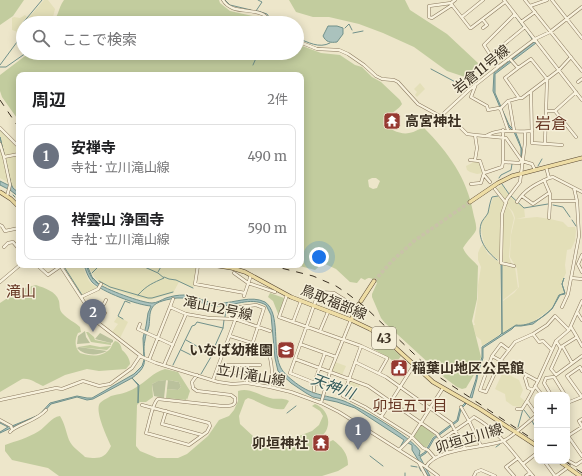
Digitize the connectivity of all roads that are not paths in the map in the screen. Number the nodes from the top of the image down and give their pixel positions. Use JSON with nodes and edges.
{"nodes":[{"id":1,"x":223,"y":0,"type":"edge"},
{"id":2,"x":455,"y":0,"type":"edge"},
{"id":3,"x":483,"y":0,"type":"edge"},
{"id":4,"x":525,"y":0,"type":"edge"},
{"id":5,"x":548,"y":0,"type":"edge"},
{"id":6,"x":552,"y":0,"type":"edge"},
{"id":7,"x":505,"y":1,"type":"edge"},
{"id":8,"x":452,"y":4,"type":"junction"},
{"id":9,"x":530,"y":6,"type":"junction"},
{"id":10,"x":582,"y":7,"type":"edge"},
{"id":11,"x":535,"y":12,"type":"junction"},
{"id":12,"x":515,"y":14,"type":"junction"},
{"id":13,"x":265,"y":16,"type":"edge"},
{"id":14,"x":462,"y":17,"type":"junction"},
{"id":15,"x":567,"y":19,"type":"junction"},
{"id":16,"x":482,"y":20,"type":"junction"},
{"id":17,"x":521,"y":22,"type":"junction"},
{"id":18,"x":525,"y":27,"type":"junction"},
{"id":19,"x":483,"y":28,"type":"dead end"},
{"id":20,"x":550,"y":32,"type":"junction"},
{"id":21,"x":582,"y":38,"type":"edge"},
{"id":22,"x":535,"y":40,"type":"junction"},
{"id":23,"x":304,"y":44,"type":"edge"},
{"id":24,"x":490,"y":56,"type":"junction"},
{"id":25,"x":571,"y":57,"type":"junction"},
{"id":26,"x":510,"y":58,"type":"junction"},
{"id":27,"x":498,"y":67,"type":"junction"},
{"id":28,"x":518,"y":68,"type":"junction"},
{"id":29,"x":559,"y":70,"type":"junction"},
{"id":30,"x":582,"y":72,"type":"edge"},
{"id":31,"x":547,"y":79,"type":"junction"},
{"id":32,"x":582,"y":79,"type":"edge"},
{"id":33,"x":578,"y":82,"type":"dead end"},
{"id":34,"x":476,"y":84,"type":"junction"},
{"id":35,"x":531,"y":92,"type":"junction"},
{"id":36,"x":576,"y":92,"type":"junction"},
{"id":37,"x":519,"y":98,"type":"junction"},
{"id":38,"x":582,"y":100,"type":"edge"},
{"id":39,"x":509,"y":101,"type":"junction"},
{"id":40,"x":501,"y":108,"type":"junction"},
{"id":41,"x":546,"y":111,"type":"junction"},
{"id":42,"x":555,"y":111,"type":"junction"},
{"id":43,"x":441,"y":116,"type":"junction"},
{"id":44,"x":0,"y":128,"type":"edge"},
{"id":45,"x":503,"y":130,"type":"junction"},
{"id":46,"x":508,"y":130,"type":"junction"},
{"id":47,"x":513,"y":130,"type":"junction"},
{"id":48,"x":532,"y":131,"type":"junction"},
{"id":49,"x":525,"y":132,"type":"junction"},
{"id":50,"x":475,"y":136,"type":"junction"},
{"id":51,"x":486,"y":136,"type":"junction"},
{"id":52,"x":504,"y":137,"type":"junction"},
{"id":53,"x":576,"y":137,"type":"dead end"},
{"id":54,"x":0,"y":144,"type":"edge"},
{"id":55,"x":16,"y":144,"type":"edge"},
{"id":56,"x":545,"y":144,"type":"junction"},
{"id":57,"x":562,"y":145,"type":"dead end"},
{"id":58,"x":16,"y":155,"type":"edge"},
{"id":59,"x":4,"y":157,"type":"junction"},
{"id":60,"x":582,"y":158,"type":"edge"},
{"id":61,"x":470,"y":160,"type":"dead end"},
{"id":62,"x":475,"y":160,"type":"junction"},
{"id":63,"x":522,"y":161,"type":"junction"},
{"id":64,"x":503,"y":162,"type":"junction"},
{"id":65,"x":546,"y":167,"type":"junction"},
{"id":66,"x":536,"y":170,"type":"junction"},
{"id":67,"x":521,"y":173,"type":"junction"},
{"id":68,"x":484,"y":174,"type":"junction"},
{"id":69,"x":550,"y":178,"type":"junction"},
{"id":70,"x":544,"y":180,"type":"junction"},
{"id":71,"x":490,"y":182,"type":"dead end"},
{"id":72,"x":471,"y":184,"type":"dead end"},
{"id":73,"x":574,"y":188,"type":"junction"},
{"id":74,"x":495,"y":189,"type":"dead end"},
{"id":75,"x":0,"y":192,"type":"edge"},
{"id":76,"x":582,"y":192,"type":"edge"},
{"id":77,"x":550,"y":193,"type":"junction"},
{"id":78,"x":7,"y":196,"type":"junction"},
{"id":79,"x":522,"y":196,"type":"junction"},
{"id":80,"x":550,"y":201,"type":"junction"},
{"id":81,"x":577,"y":201,"type":"junction"},
{"id":82,"x":470,"y":202,"type":"tunnel mouth"},
{"id":83,"x":517,"y":202,"type":"dead end"},
{"id":84,"x":506,"y":203,"type":"junction"},
{"id":85,"x":16,"y":204,"type":"edge"},
{"id":86,"x":578,"y":207,"type":"junction"},
{"id":87,"x":582,"y":210,"type":"edge"},
{"id":88,"x":549,"y":218,"type":"dead end"},
{"id":89,"x":7,"y":225,"type":"dead end"},
{"id":90,"x":1,"y":226,"type":"edge"},
{"id":91,"x":16,"y":229,"type":"edge"},
{"id":92,"x":16,"y":246,"type":"edge"},
{"id":93,"x":4,"y":247,"type":"dead end"},
{"id":94,"x":582,"y":255,"type":"edge"},
{"id":95,"x":574,"y":261,"type":"junction"},
{"id":96,"x":578,"y":262,"type":"junction"},
{"id":97,"x":514,"y":266,"type":"dead end"},
{"id":98,"x":16,"y":268,"type":"edge"},
{"id":99,"x":40,"y":268,"type":"edge"},
{"id":100,"x":58,"y":268,"type":"edge"},
{"id":101,"x":62,"y":268,"type":"edge"},
{"id":102,"x":198,"y":268,"type":"edge"},
{"id":103,"x":232,"y":268,"type":"edge"},
{"id":104,"x":582,"y":272,"type":"edge"},
{"id":105,"x":234,"y":273,"type":"dead end"},
{"id":106,"x":251,"y":275,"type":"junction"},
{"id":107,"x":571,"y":278,"type":"junction"},
{"id":108,"x":582,"y":279,"type":"edge"},
{"id":109,"x":374,"y":281,"type":"tunnel mouth"},
{"id":110,"x":0,"y":282,"type":"edge"},
{"id":111,"x":248,"y":283,"type":"junction"},
{"id":112,"x":100,"y":286,"type":"dead end"},
{"id":113,"x":275,"y":292,"type":"dead end"},
{"id":114,"x":287,"y":295,"type":"junction"},
{"id":115,"x":80,"y":297,"type":"junction"},
{"id":116,"x":173,"y":299,"type":"dead end"},
{"id":117,"x":106,"y":300,"type":"dead end"},
{"id":118,"x":301,"y":300,"type":"junction"},
{"id":119,"x":316,"y":300,"type":"junction"},
{"id":120,"x":582,"y":301,"type":"edge"},
{"id":121,"x":359,"y":304,"type":"junction"},
{"id":122,"x":314,"y":305,"type":"junction"},
{"id":123,"x":353,"y":305,"type":"junction"},
{"id":124,"x":170,"y":307,"type":"junction"},
{"id":125,"x":562,"y":307,"type":"dead end"},
{"id":126,"x":99,"y":308,"type":"junction"},
{"id":127,"x":329,"y":311,"type":"junction"},
{"id":128,"x":577,"y":312,"type":"junction"},
{"id":129,"x":90,"y":313,"type":"junction"},
{"id":130,"x":106,"y":313,"type":"dead end"},
{"id":131,"x":186,"y":314,"type":"junction"},
{"id":132,"x":235,"y":319,"type":"junction"},
{"id":133,"x":351,"y":320,"type":"junction"},
{"id":134,"x":582,"y":320,"type":"edge"},
{"id":135,"x":293,"y":322,"type":"junction"},
{"id":136,"x":140,"y":324,"type":"dead end"},
{"id":137,"x":571,"y":326,"type":"junction"},
{"id":138,"x":258,"y":327,"type":"junction"},
{"id":139,"x":306,"y":327,"type":"junction"},
{"id":140,"x":569,"y":330,"type":"junction"},
{"id":141,"x":270,"y":331,"type":"dead end"},
{"id":142,"x":320,"y":332,"type":"junction"},
{"id":143,"x":533,"y":334,"type":"junction"},
{"id":144,"x":230,"y":336,"type":"junction"},
{"id":145,"x":157,"y":338,"type":"junction"},
{"id":146,"x":577,"y":338,"type":"junction"},
{"id":147,"x":342,"y":340,"type":"junction"},
{"id":148,"x":556,"y":342,"type":"junction"},
{"id":149,"x":253,"y":343,"type":"junction"},
{"id":150,"x":226,"y":344,"type":"junction"},
{"id":151,"x":300,"y":344,"type":"junction"},
{"id":152,"x":173,"y":345,"type":"junction"},
{"id":153,"x":361,"y":346,"type":"junction"},
{"id":154,"x":582,"y":346,"type":"edge"},
{"id":155,"x":561,"y":347,"type":"junction"},
{"id":156,"x":509,"y":350,"type":"junction"},
{"id":157,"x":552,"y":350,"type":"junction"},
{"id":158,"x":325,"y":353,"type":"junction"},
{"id":159,"x":141,"y":356,"type":"junction"},
{"id":160,"x":492,"y":356,"type":"junction"},
{"id":161,"x":582,"y":356,"type":"edge"},
{"id":162,"x":336,"y":357,"type":"junction"},
{"id":163,"x":148,"y":359,"type":"junction"},
{"id":164,"x":295,"y":359,"type":"junction"},
{"id":165,"x":501,"y":360,"type":"junction"},
{"id":166,"x":355,"y":362,"type":"junction"},
{"id":167,"x":220,"y":363,"type":"junction"},
{"id":168,"x":572,"y":363,"type":"junction"},
{"id":169,"x":226,"y":364,"type":"junction"},
{"id":170,"x":164,"y":365,"type":"junction"},
{"id":171,"x":248,"y":365,"type":"junction"},
{"id":172,"x":260,"y":365,"type":"dead end"},
{"id":173,"x":414,"y":365,"type":"junction"},
{"id":174,"x":320,"y":368,"type":"junction"},
{"id":175,"x":582,"y":371,"type":"edge"},
{"id":176,"x":330,"y":372,"type":"junction"},
{"id":177,"x":248,"y":373,"type":"junction"},
{"id":178,"x":379,"y":373,"type":"junction"},
{"id":179,"x":197,"y":375,"type":"junction"},
{"id":180,"x":527,"y":375,"type":"junction"},
{"id":181,"x":555,"y":376,"type":"junction"},
{"id":182,"x":349,"y":379,"type":"junction"},
{"id":183,"x":213,"y":380,"type":"junction"},
{"id":184,"x":538,"y":381,"type":"junction"},
{"id":185,"x":247,"y":383,"type":"junction"},
{"id":186,"x":314,"y":383,"type":"junction"},
{"id":187,"x":535,"y":386,"type":"junction"},
{"id":188,"x":270,"y":387,"type":"junction"},
{"id":189,"x":325,"y":387,"type":"junction"},
{"id":190,"x":400,"y":387,"type":"junction"},
{"id":191,"x":443,"y":388,"type":"junction"},
{"id":192,"x":533,"y":390,"type":"junction"},
{"id":193,"x":314,"y":391,"type":"dead end"},
{"id":194,"x":540,"y":392,"type":"edge"},
{"id":195,"x":549,"y":392,"type":"edge"},
{"id":196,"x":563,"y":392,"type":"edge"},
{"id":197,"x":581,"y":398,"type":"edge"},
{"id":198,"x":0,"y":400,"type":"edge"},
{"id":199,"x":527,"y":401,"type":"junction"},
{"id":200,"x":570,"y":401,"type":"edge"},
{"id":201,"x":390,"y":402,"type":"junction"},
{"id":202,"x":321,"y":403,"type":"junction"},
{"id":203,"x":582,"y":403,"type":"edge"},
{"id":204,"x":142,"y":405,"type":"dead end"},
{"id":205,"x":462,"y":407,"type":"dead end"},
{"id":206,"x":153,"y":408,"type":"junction"},
{"id":207,"x":430,"y":408,"type":"junction"},
{"id":208,"x":517,"y":409,"type":"dead end"},
{"id":209,"x":46,"y":410,"type":"dead end"},
{"id":210,"x":166,"y":411,"type":"junction"},
{"id":211,"x":534,"y":412,"type":"edge"},
{"id":212,"x":381,"y":417,"type":"junction"},
{"id":213,"x":534,"y":418,"type":"edge"},
{"id":214,"x":582,"y":419,"type":"edge"},
{"id":215,"x":0,"y":420,"type":"edge"},
{"id":216,"x":469,"y":421,"type":"junction"},
{"id":217,"x":420,"y":422,"type":"junction"},
{"id":218,"x":582,"y":426,"type":"edge"},
{"id":219,"x":455,"y":431,"type":"junction"},
{"id":220,"x":516,"y":431,"type":"junction"},
{"id":221,"x":570,"y":433,"type":"edge"},
{"id":222,"x":202,"y":435,"type":"junction"},
{"id":223,"x":411,"y":437,"type":"junction"},
{"id":224,"x":570,"y":437,"type":"edge"},
{"id":225,"x":441,"y":440,"type":"junction"},
{"id":226,"x":505,"y":441,"type":"junction"},
{"id":227,"x":534,"y":444,"type":"edge"},
{"id":228,"x":481,"y":446,"type":"junction"},
{"id":229,"x":465,"y":449,"type":"junction"},
{"id":230,"x":399,"y":450,"type":"junction"},
{"id":231,"x":448,"y":453,"type":"junction"},
{"id":232,"x":534,"y":455,"type":"edge"},
{"id":233,"x":582,"y":456,"type":"edge"},
{"id":234,"x":435,"y":458,"type":"junction"},
{"id":235,"x":518,"y":458,"type":"junction"},
{"id":236,"x":582,"y":461,"type":"edge"},
{"id":237,"x":570,"y":462,"type":"edge"},
{"id":238,"x":419,"y":463,"type":"junction"},
{"id":239,"x":523,"y":464,"type":"junction"},
{"id":240,"x":546,"y":464,"type":"edge"},
{"id":241,"x":563,"y":464,"type":"edge"},
{"id":242,"x":426,"y":466,"type":"junction"},
{"id":243,"x":567,"y":468,"type":"dead end"},
{"id":244,"x":561,"y":472,"type":"junction"},
{"id":245,"x":530,"y":473,"type":"junction"},
{"id":246,"x":487,"y":474,"type":"edge"},
{"id":247,"x":426,"y":476,"type":"edge"},
{"id":248,"x":438,"y":476,"type":"edge"},
{"id":249,"x":474,"y":476,"type":"edge"},
{"id":250,"x":495,"y":476,"type":"edge"},
{"id":251,"x":514,"y":476,"type":"edge"},
{"id":252,"x":526,"y":476,"type":"edge"},
{"id":253,"x":533,"y":476,"type":"edge"},
{"id":254,"x":556,"y":476,"type":"edge"},
{"id":255,"x":565,"y":476,"type":"edge"},
{"id":256,"x":580,"y":476,"type":"edge"}],
"edges":[{"from":1,"to":13,"type":"street"},
{"from":2,"to":8,"type":"street"},
{"from":3,"to":14,"type":"street"},
{"from":4,"to":9,"type":"street"},
{"from":5,"to":9,"type":"street"},
{"from":6,"to":15,"type":"street"},
{"from":7,"to":12,"type":"street"},
{"from":7,"to":16,"type":"street"},
{"from":8,"to":8,"type":"street"},
{"from":8,"to":14,"type":"street"},
{"from":9,"to":11,"type":"street"},
{"from":10,"to":15,"type":"street","name":"岩倉11号線"},
{"from":11,"to":17,"type":"street"},
{"from":11,"to":20,"type":"street"},
{"from":12,"to":17,"type":"street"},
{"from":12,"to":24,"type":"street"},
{"from":14,"to":16,"type":"street"},
{"from":15,"to":20,"type":"street","name":"岩倉11号線"},
{"from":15,"to":21,"type":"street"},
{"from":16,"to":19,"type":"street"},
{"from":17,"to":18,"type":"street"},
{"from":18,"to":22,"type":"street"},
{"from":18,"to":24,"type":"street"},
{"from":20,"to":22,"type":"street","name":"岩倉11号線"},
{"from":20,"to":25,"type":"street"},
{"from":22,"to":26,"type":"street","name":"岩倉11号線"},
{"from":22,"to":29,"type":"street"},
{"from":23,"to":43,"type":"street"},
{"from":24,"to":27,"type":"street"},
{"from":25,"to":29,"type":"street"},
{"from":25,"to":30,"type":"street"},
{"from":26,"to":27,"type":"street","name":"岩倉11号線"},
{"from":26,"to":28,"type":"street"},
{"from":27,"to":34,"type":"street","name":"岩倉11号線"},
{"from":28,"to":31,"type":"street"},
{"from":28,"to":37,"type":"street"},
{"from":29,"to":31,"type":"street"},
{"from":29,"to":36,"type":"street"},
{"from":31,"to":35,"type":"street"},
{"from":31,"to":41,"type":"street"},
{"from":32,"to":33,"type":"street"},
{"from":34,"to":40,"type":"street"},
{"from":34,"to":43,"type":"street","name":"岩倉11号線"},
{"from":35,"to":37,"type":"street"},
{"from":35,"to":48,"type":"street"},
{"from":36,"to":38,"type":"street"},
{"from":36,"to":42,"type":"street"},
{"from":37,"to":39,"type":"street"},
{"from":39,"to":40,"type":"street"},
{"from":39,"to":47,"type":"street"},
{"from":40,"to":46,"type":"street"},
{"from":41,"to":42,"type":"street"},
{"from":41,"to":56,"type":"street"},
{"from":42,"to":53,"type":"street"},
{"from":43,"to":50,"type":"street"},
{"from":44,"to":55,"type":"street"},
{"from":45,"to":46,"type":"street"},
{"from":45,"to":51,"type":"street"},
{"from":45,"to":52,"type":"street"},
{"from":46,"to":47,"type":"street"},
{"from":47,"to":49,"type":"street"},
{"from":48,"to":49,"type":"street"},
{"from":48,"to":56,"type":"street"},
{"from":49,"to":63,"type":"street"},
{"from":50,"to":51,"type":"street"},
{"from":50,"to":62,"type":"street"},
{"from":51,"to":52,"type":"street"},
{"from":52,"to":63,"type":"street"},
{"from":52,"to":64,"type":"street"},
{"from":54,"to":59,"type":"street"},
{"from":56,"to":57,"type":"street"},
{"from":58,"to":59,"type":"street"},
{"from":59,"to":78,"type":"street"},
{"from":60,"to":65,"type":"main road"},
{"from":61,"to":62,"type":"street"},
{"from":62,"to":68,"type":"street"},
{"from":63,"to":64,"type":"street"},
{"from":63,"to":66,"type":"street"},
{"from":63,"to":67,"type":"street"},
{"from":64,"to":68,"type":"street"},
{"from":65,"to":66,"type":"main road"},
{"from":65,"to":69,"type":"street"},
{"from":66,"to":67,"type":"main road"},
{"from":67,"to":82,"type":"main road"},
{"from":67,"to":84,"type":"street"},
{"from":68,"to":71,"type":"street"},
{"from":68,"to":72,"type":"street"},
{"from":69,"to":70,"type":"street"},
{"from":69,"to":73,"type":"street"},
{"from":70,"to":77,"type":"street"},
{"from":70,"to":79,"type":"street"},
{"from":73,"to":76,"type":"street"},
{"from":73,"to":81,"type":"street"},
{"from":74,"to":84,"type":"street"},
{"from":75,"to":78,"type":"main road"},
{"from":77,"to":79,"type":"street"},
{"from":77,"to":80,"type":"street"},
{"from":78,"to":85,"type":"main road"},
{"from":79,"to":83,"type":"street"},
{"from":80,"to":81,"type":"street"},
{"from":80,"to":88,"type":"street"},
{"from":81,"to":86,"type":"street"},
{"from":84,"to":97,"type":"street"},
{"from":86,"to":87,"type":"street"},
{"from":86,"to":95,"type":"street"},
{"from":89,"to":90,"type":"street"},
{"from":90,"to":91,"type":"street"},
{"from":92,"to":93,"type":"street"},
{"from":94,"to":96,"type":"street"},
{"from":95,"to":96,"type":"street"},
{"from":95,"to":107,"type":"street"},
{"from":96,"to":104,"type":"street"},
{"from":98,"to":110,"type":"street"},
{"from":99,"to":100,"type":"street"},
{"from":101,"to":115,"type":"street","name":"立川滝山線"},
{"from":102,"to":111,"type":"street"},
{"from":103,"to":106,"type":"main road","name":"鳥取福部線","number":"43"},
{"from":105,"to":111,"type":"street"},
{"from":106,"to":111,"type":"street"},
{"from":106,"to":114,"type":"main road","name":"鳥取福部線","number":"43"},
{"from":107,"to":108,"type":"street"},
{"from":107,"to":125,"type":"street"},
{"from":109,"to":121,"type":"main road"},
{"from":111,"to":113,"type":"street"},
{"from":112,"to":115,"type":"street"},
{"from":114,"to":118,"type":"main road","name":"鳥取福部線","number":"43"},
{"from":114,"to":135,"type":"street"},
{"from":115,"to":129,"type":"street","name":"立川滝山線"},
{"from":116,"to":124,"type":"street"},
{"from":117,"to":126,"type":"street"},
{"from":118,"to":122,"type":"main road","name":"鳥取福部線","number":"43"},
{"from":118,"to":135,"type":"street"},
{"from":119,"to":122,"type":"street"},
{"from":119,"to":123,"type":"street"},
{"from":119,"to":123,"type":"street"},
{"from":120,"to":128,"type":"street"},
{"from":121,"to":123,"type":"street"},
{"from":121,"to":133,"type":"main road"},
{"from":122,"to":127,"type":"main road","name":"鳥取福部線","number":"43"},
{"from":122,"to":139,"type":"street"},
{"from":124,"to":131,"type":"street","name":"滝山12号線"},
{"from":124,"to":145,"type":"street","name":"滝山12号線"},
{"from":126,"to":129,"type":"street"},
{"from":126,"to":130,"type":"street"},
{"from":127,"to":133,"type":"main road","name":"鳥取福部線","number":"43"},
{"from":127,"to":142,"type":"street"},
{"from":128,"to":134,"type":"street"},
{"from":128,"to":137,"type":"street"},
{"from":129,"to":159,"type":"street","name":"立川滝山線"},
{"from":131,"to":132,"type":"street","name":"滝山12号線"},
{"from":131,"to":152,"type":"street"},
{"from":132,"to":138,"type":"street","name":"滝山12号線"},
{"from":132,"to":138,"type":"street"},
{"from":132,"to":144,"type":"street"},
{"from":133,"to":147,"type":"street"},
{"from":133,"to":173,"type":"main road","name":"鳥取福部線","number":"43"},
{"from":135,"to":139,"type":"street"},
{"from":136,"to":145,"type":"street"},
{"from":137,"to":140,"type":"street"},
{"from":137,"to":146,"type":"street"},
{"from":138,"to":141,"type":"street","name":"滝山12号線"},
{"from":138,"to":149,"type":"street"},
{"from":139,"to":142,"type":"street"},
{"from":139,"to":151,"type":"street"},
{"from":140,"to":143,"type":"street"},
{"from":140,"to":148,"type":"street"},
{"from":142,"to":147,"type":"street"},
{"from":143,"to":156,"type":"street"},
{"from":143,"to":157,"type":"street"},
{"from":144,"to":149,"type":"street"},
{"from":144,"to":150,"type":"street"},
{"from":145,"to":152,"type":"street"},
{"from":145,"to":163,"type":"street","name":"滝山12号線"},
{"from":146,"to":154,"type":"street"},
{"from":146,"to":155,"type":"street"},
{"from":147,"to":153,"type":"street"},
{"from":147,"to":162,"type":"street"},
{"from":148,"to":155,"type":"street"},
{"from":148,"to":157,"type":"street"},
{"from":149,"to":150,"type":"street"},
{"from":149,"to":188,"type":"street"},
{"from":150,"to":167,"type":"street"},
{"from":151,"to":158,"type":"street"},
{"from":151,"to":164,"type":"street"},
{"from":152,"to":170,"type":"street"},
{"from":153,"to":166,"type":"street"},
{"from":153,"to":178,"type":"street"},
{"from":155,"to":168,"type":"street"},
{"from":155,"to":181,"type":"street"},
{"from":156,"to":160,"type":"street"},
{"from":156,"to":165,"type":"street"},
{"from":157,"to":184,"type":"street"},
{"from":158,"to":162,"type":"street"},
{"from":158,"to":174,"type":"street"},
{"from":159,"to":163,"type":"street","name":"立川滝山線"},
{"from":159,"to":198,"type":"street"},
{"from":160,"to":165,"type":"street"},
{"from":160,"to":165,"type":"street"},
{"from":161,"to":168,"type":"street"},
{"from":162,"to":176,"type":"street"},
{"from":163,"to":170,"type":"street","name":"立川滝山線"},
{"from":164,"to":174,"type":"street"},
{"from":164,"to":186,"type":"street"},
{"from":165,"to":180,"type":"street"},
{"from":166,"to":178,"type":"street"},
{"from":166,"to":182,"type":"street"},
{"from":167,"to":169,"type":"street"},
{"from":167,"to":183,"type":"street"},
{"from":168,"to":181,"type":"street"},
{"from":169,"to":171,"type":"street"},
{"from":169,"to":177,"type":"street"},
{"from":170,"to":179,"type":"street","name":"立川滝山線"},
{"from":171,"to":172,"type":"street"},
{"from":171,"to":177,"type":"street"},
{"from":173,"to":190,"type":"street"},
{"from":173,"to":191,"type":"main road","name":"鳥取福部線","number":"43"},
{"from":174,"to":176,"type":"street"},
{"from":174,"to":186,"type":"street"},
{"from":175,"to":197,"type":"street"},
{"from":176,"to":182,"type":"street"},
{"from":176,"to":189,"type":"street"},
{"from":177,"to":185,"type":"street"},
{"from":178,"to":190,"type":"street"},
{"from":179,"to":183,"type":"street","name":"立川滝山線"},
{"from":179,"to":206,"type":"street"},
{"from":180,"to":184,"type":"street"},
{"from":180,"to":192,"type":"street"},
{"from":181,"to":195,"type":"street"},
{"from":181,"to":196,"type":"street"},
{"from":182,"to":201,"type":"street"},
{"from":182,"to":212,"type":"street"},
{"from":183,"to":185,"type":"street","name":"立川滝山線"},
{"from":184,"to":187,"type":"street"},
{"from":185,"to":188,"type":"street","name":"立川滝山線"},
{"from":186,"to":189,"type":"street"},
{"from":186,"to":193,"type":"street"},
{"from":187,"to":192,"type":"street"},
{"from":187,"to":194,"type":"street"},
{"from":188,"to":202,"type":"street","name":"立川滝山線"},
{"from":189,"to":202,"type":"street"},
{"from":190,"to":201,"type":"street"},
{"from":190,"to":207,"type":"street"},
{"from":191,"to":207,"type":"street"},
{"from":191,"to":220,"type":"main road","name":"鳥取福部線","number":"43"},
{"from":192,"to":199,"type":"street"},
{"from":197,"to":200,"type":"street"},
{"from":197,"to":203,"type":"street"},
{"from":199,"to":208,"type":"street"},
{"from":199,"to":211,"type":"street"},
{"from":201,"to":212,"type":"street"},
{"from":201,"to":217,"type":"street"},
{"from":202,"to":230,"type":"street","name":"立川滝山線"},
{"from":204,"to":206,"type":"street"},
{"from":205,"to":216,"type":"street"},
{"from":206,"to":210,"type":"street"},
{"from":206,"to":222,"type":"street"},
{"from":207,"to":217,"type":"street"},
{"from":207,"to":219,"type":"street"},
{"from":209,"to":215,"type":"street"},
{"from":210,"to":222,"type":"street"},
{"from":210,"to":222,"type":"street"},
{"from":212,"to":223,"type":"street"},
{"from":213,"to":220,"type":"street","name":"卯垣立川線"},
{"from":214,"to":218,"type":"street"},
{"from":216,"to":219,"type":"street"},
{"from":216,"to":226,"type":"street"},
{"from":216,"to":228,"type":"street"},
{"from":217,"to":223,"type":"street"},
{"from":217,"to":225,"type":"street"},
{"from":218,"to":221,"type":"street"},
{"from":219,"to":225,"type":"street"},
{"from":219,"to":229,"type":"street"},
{"from":220,"to":226,"type":"street","name":"卯垣立川線"},
{"from":220,"to":227,"type":"main road","name":"鳥取福部線","number":"43"},
{"from":223,"to":230,"type":"street"},
{"from":223,"to":234,"type":"street"},
{"from":224,"to":233,"type":"street"},
{"from":225,"to":231,"type":"street"},
{"from":226,"to":228,"type":"street","name":"卯垣立川線"},
{"from":226,"to":235,"type":"street"},
{"from":228,"to":229,"type":"street","name":"卯垣立川線"},
{"from":229,"to":231,"type":"street","name":"卯垣立川線"},
{"from":230,"to":238,"type":"street","name":"立川滝山線"},
{"from":231,"to":234,"type":"street","name":"卯垣立川線"},
{"from":232,"to":239,"type":"street"},
{"from":234,"to":242,"type":"street","name":"卯垣立川線"},
{"from":235,"to":239,"type":"street"},
{"from":235,"to":251,"type":"street"},
{"from":236,"to":237,"type":"street"},
{"from":238,"to":242,"type":"street","name":"立川滝山線"},
{"from":238,"to":247,"type":"street"},
{"from":239,"to":245,"type":"street"},
{"from":240,"to":254,"type":"street"},
{"from":241,"to":256,"type":"main road"},
{"from":242,"to":248,"type":"street","name":"立川滝山線"},
{"from":243,"to":244,"type":"street"},
{"from":244,"to":254,"type":"street"},
{"from":244,"to":255,"type":"street"},
{"from":245,"to":252,"type":"street"},
{"from":245,"to":253,"type":"street"},
{"from":246,"to":249,"type":"street"},
{"from":246,"to":250,"type":"street"}]}
